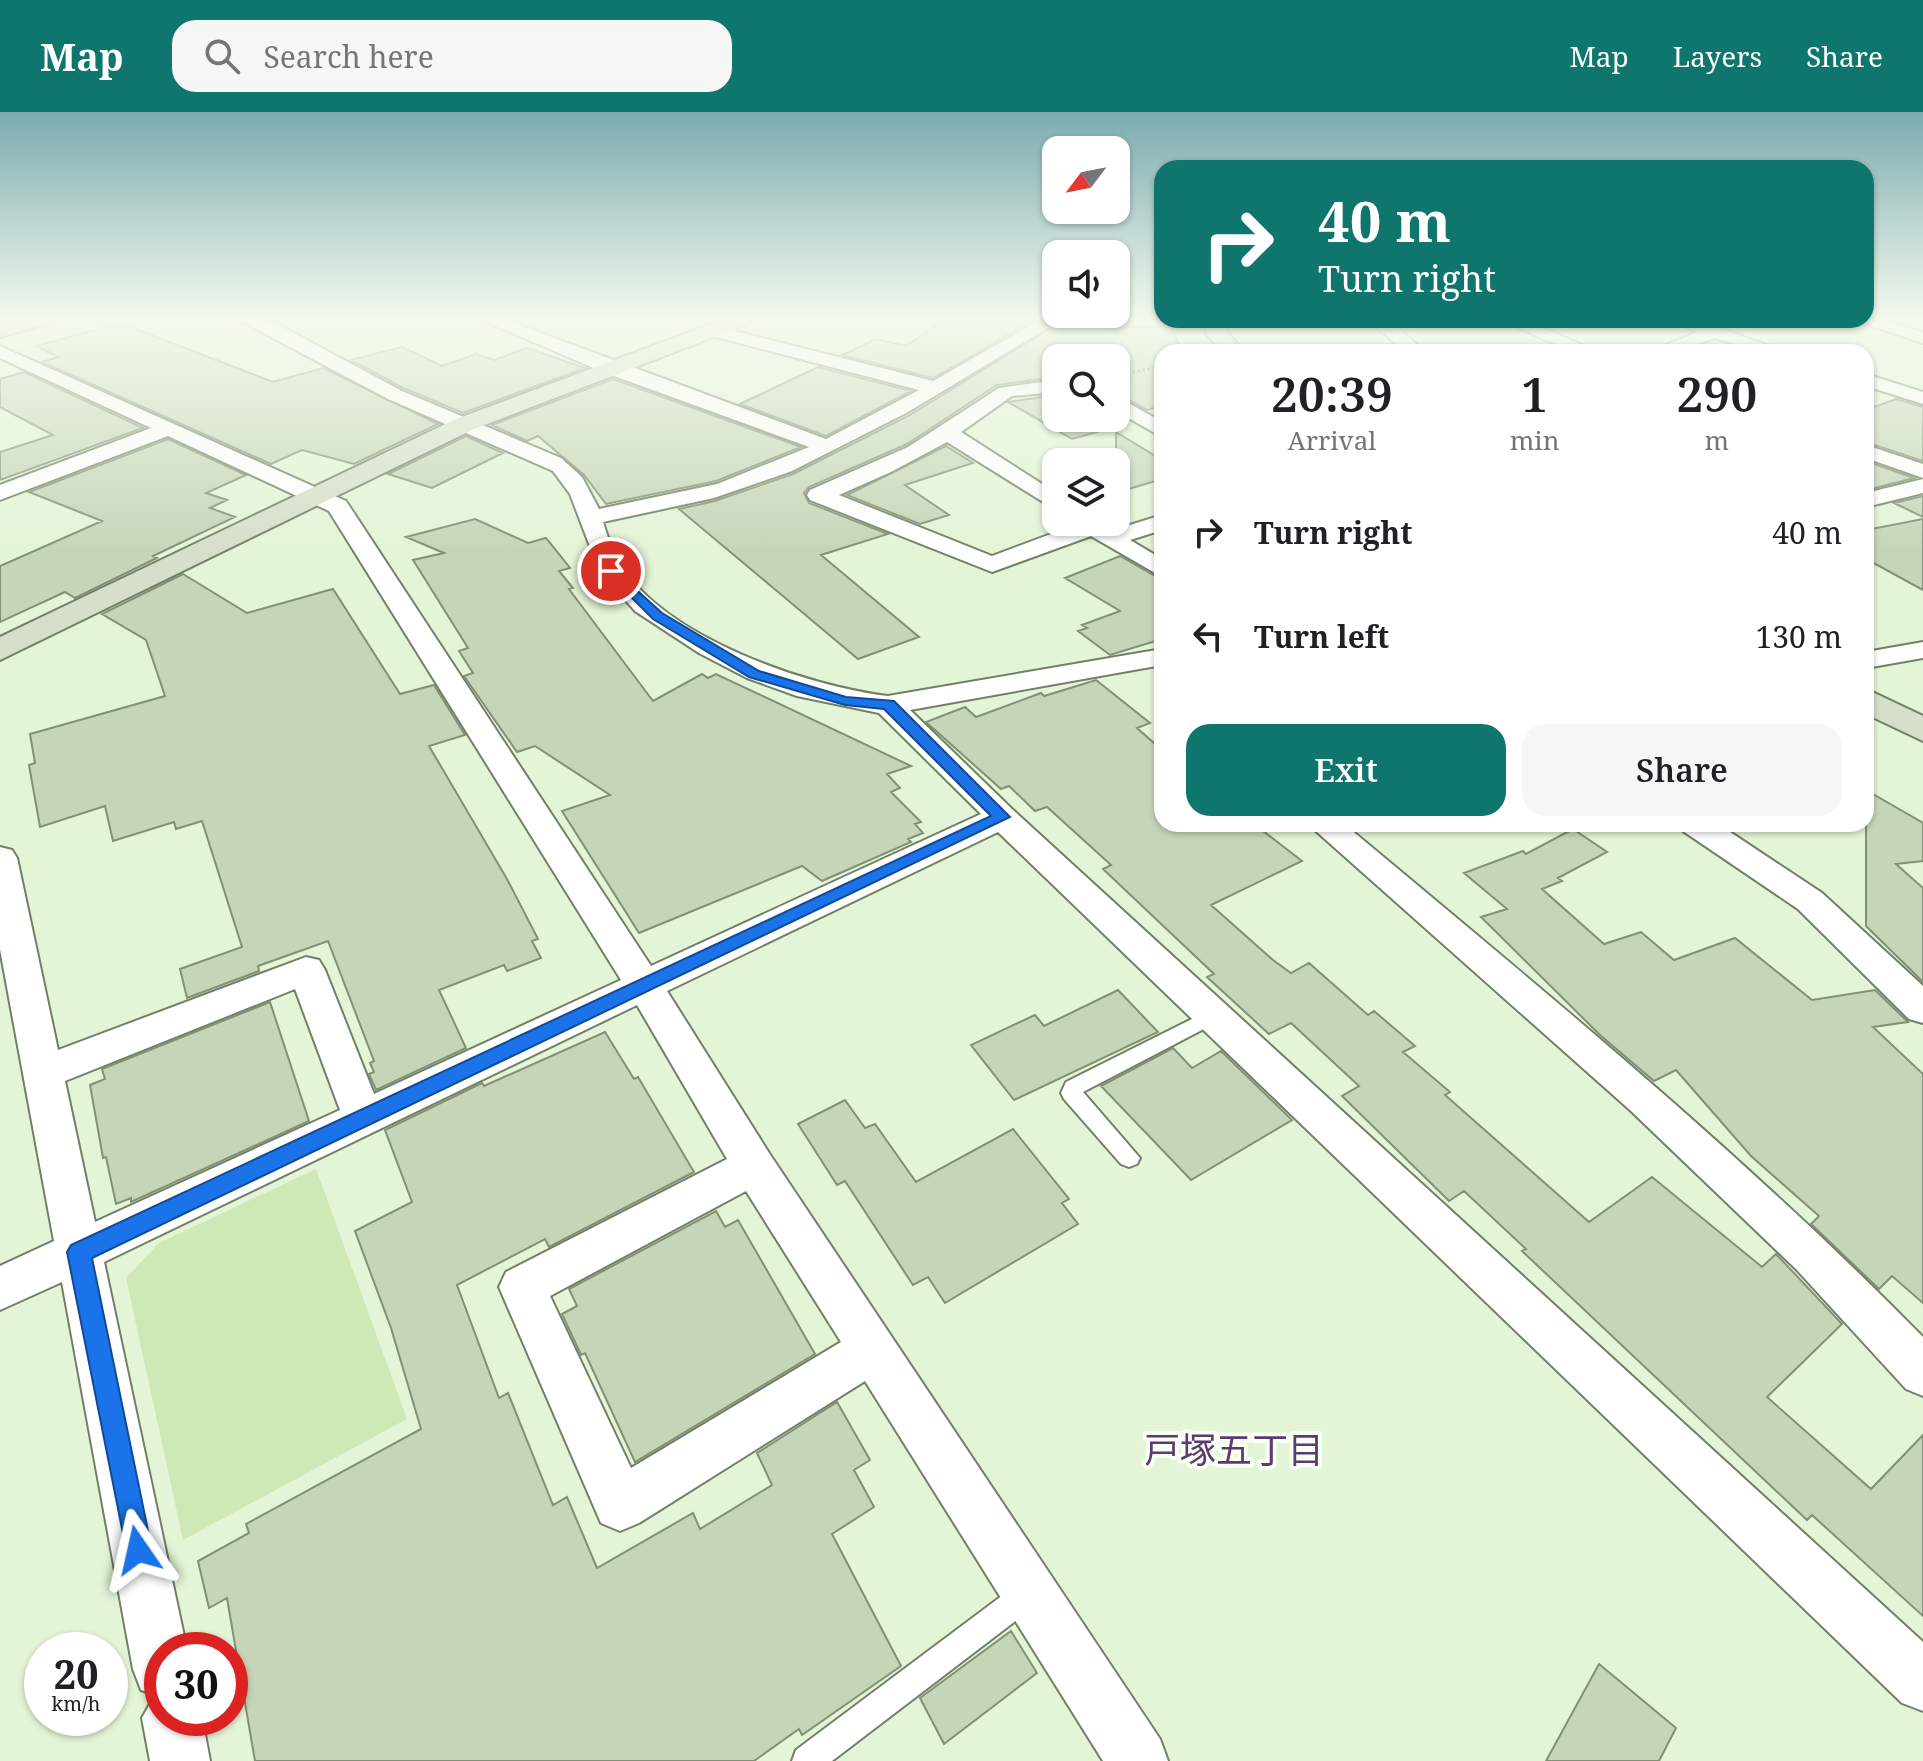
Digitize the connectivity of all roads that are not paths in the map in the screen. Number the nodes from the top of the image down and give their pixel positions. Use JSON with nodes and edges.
{"nodes":[{"id":1,"x":98,"y":397,"type":"edge"},
{"id":2,"x":402,"y":397,"type":"edge"},
{"id":3,"x":535,"y":397,"type":"edge"},
{"id":4,"x":690,"y":397,"type":"edge"},
{"id":5,"x":919,"y":397,"type":"edge"},
{"id":6,"x":991,"y":397,"type":"edge"},
{"id":7,"x":1130,"y":411,"type":"edge"},
{"id":8,"x":465,"y":424,"type":"junction"},
{"id":9,"x":1154,"y":426,"type":"edge"},
{"id":10,"x":167,"y":429,"type":"junction"},
{"id":11,"x":946,"y":432,"type":"junction"},
{"id":12,"x":825,"y":446,"type":"junction"},
{"id":13,"x":1874,"y":454,"type":"edge"},
{"id":14,"x":1923,"y":471,"type":"edge"},
{"id":15,"x":1923,"y":486,"type":"edge"},
{"id":16,"x":0,"y":493,"type":"edge"},
{"id":17,"x":1042,"y":494,"type":"edge"},
{"id":18,"x":319,"y":497,"type":"junction"},
{"id":19,"x":1874,"y":498,"type":"edge"},
{"id":20,"x":589,"y":518,"type":"junction"},
{"id":21,"x":1154,"y":523,"type":"edge"},
{"id":22,"x":1130,"y":525,"type":"edge"},
{"id":23,"x":1076,"y":536,"type":"edge"},
{"id":24,"x":1107,"y":536,"type":"edge"},
{"id":25,"x":1154,"y":565,"type":"edge"},
{"id":26,"x":0,"y":650,"type":"edge"},
{"id":27,"x":1923,"y":650,"type":"edge"},
{"id":28,"x":1148,"y":659,"type":"edge"},
{"id":29,"x":1874,"y":659,"type":"edge"},
{"id":30,"x":1874,"y":704,"type":"edge"},
{"id":31,"x":888,"y":705,"type":"junction"},
{"id":32,"x":1923,"y":730,"type":"edge"},
{"id":33,"x":1002,"y":817,"type":"junction"},
{"id":34,"x":1333,"y":832,"type":"edge"},
{"id":35,"x":1707,"y":832,"type":"edge"},
{"id":36,"x":0,"y":858,"type":"edge"},
{"id":37,"x":644,"y":985,"type":"junction"},
{"id":38,"x":1923,"y":1009,"type":"edge"},
{"id":39,"x":1216,"y":1014,"type":"junction"},
{"id":40,"x":44,"y":1072,"type":"junction"},
{"id":41,"x":363,"y":1117,"type":"junction"},
{"id":42,"x":1129,"y":1158,"type":"dead end"},
{"id":43,"x":754,"y":1166,"type":"junction"},
{"id":44,"x":79,"y":1252,"type":"junction"},
{"id":45,"x":0,"y":1289,"type":"edge"},
{"id":46,"x":874,"y":1349,"type":"junction"},
{"id":47,"x":1923,"y":1372,"type":"edge"},
{"id":48,"x":1031,"y":1592,"type":"junction"},
{"id":49,"x":155,"y":1632,"type":"edge"},
{"id":50,"x":1923,"y":1682,"type":"edge"},
{"id":51,"x":175,"y":1736,"type":"edge"},
{"id":52,"x":180,"y":1761,"type":"edge"},
{"id":53,"x":807,"y":1761,"type":"edge"},
{"id":54,"x":1138,"y":1761,"type":"edge"}],
"edges":[{"from":1,"to":10,"type":"street"},
{"from":2,"to":8,"type":"street"},
{"from":3,"to":8,"type":"main road"},
{"from":4,"to":12,"type":"street"},
{"from":5,"to":12,"type":"street"},
{"from":6,"to":11,"type":"street"},
{"from":7,"to":9,"type":"street"},
{"from":8,"to":18,"type":"main road"},
{"from":8,"to":20,"type":"street"},
{"from":10,"to":16,"type":"street"},
{"from":10,"to":18,"type":"street"},
{"from":11,"to":17,"type":"street"},
{"from":11,"to":23,"type":"street"},
{"from":12,"to":20,"type":"street"},
{"from":13,"to":14,"type":"street"},
{"from":15,"to":19,"type":"street"},
{"from":18,"to":26,"type":"main road"},
{"from":18,"to":37,"type":"street"},
{"from":20,"to":31,"type":"street"},
{"from":21,"to":22,"type":"street"},
{"from":24,"to":25,"type":"street"},
{"from":27,"to":29,"type":"street"},
{"from":28,"to":31,"type":"street"},
{"from":30,"to":32,"type":"main road"},
{"from":31,"to":33,"type":"street"},
{"from":33,"to":37,"type":"street"},
{"from":33,"to":39,"type":"street"},
{"from":34,"to":47,"type":"street"},
{"from":35,"to":38,"type":"street"},
{"from":36,"to":40,"type":"street"},
{"from":37,"to":41,"type":"street"},
{"from":37,"to":43,"type":"street"},
{"from":39,"to":42,"type":"lane"},
{"from":39,"to":50,"type":"street"},
{"from":40,"to":41,"type":"street"},
{"from":40,"to":44,"type":"street"},
{"from":41,"to":44,"type":"street"},
{"from":43,"to":46,"type":"street"},
{"from":43,"to":46,"type":"street"},
{"from":44,"to":45,"type":"street"},
{"from":44,"to":49,"type":"street"},
{"from":46,"to":48,"type":"street"},
{"from":48,"to":53,"type":"lane"},
{"from":48,"to":54,"type":"street"},
{"from":51,"to":52,"type":"street"}]}
